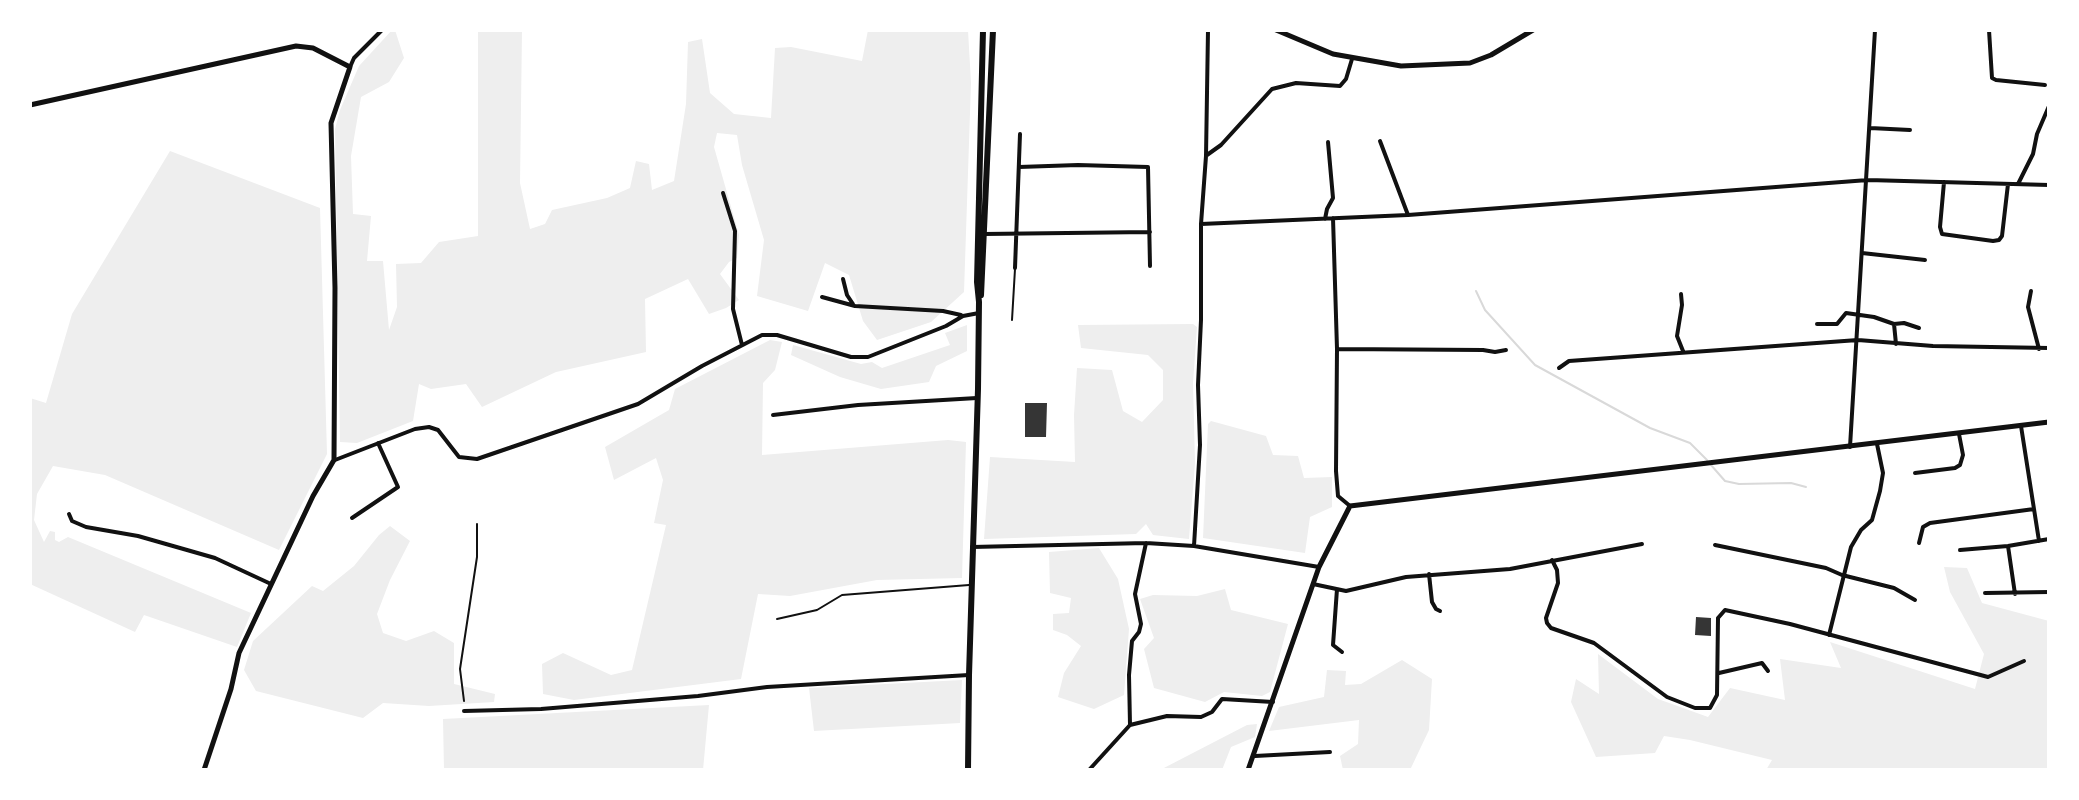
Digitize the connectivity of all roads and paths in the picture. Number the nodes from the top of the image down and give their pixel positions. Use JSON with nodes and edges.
{"nodes":[{"id":1,"x":382,"y":30,"type":"edge"},
{"id":2,"x":983,"y":30,"type":"edge"},
{"id":3,"x":993,"y":30,"type":"edge"},
{"id":4,"x":1208,"y":30,"type":"edge"},
{"id":5,"x":1276,"y":30,"type":"edge"},
{"id":6,"x":1533,"y":30,"type":"edge"},
{"id":7,"x":1875,"y":30,"type":"edge"},
{"id":8,"x":1989,"y":30,"type":"edge"},
{"id":9,"x":1352,"y":59,"type":"junction"},
{"id":10,"x":350,"y":67,"type":"junction"},
{"id":11,"x":2045,"y":85,"type":"dead end"},
{"id":12,"x":30,"y":105,"type":"edge"},
{"id":13,"x":2049,"y":106,"type":"edge"},
{"id":14,"x":1870,"y":128,"type":"junction"},
{"id":15,"x":1910,"y":130,"type":"dead end"},
{"id":16,"x":1020,"y":134,"type":"dead end"},
{"id":17,"x":1380,"y":141,"type":"dead end"},
{"id":18,"x":1328,"y":142,"type":"dead end"},
{"id":19,"x":1206,"y":156,"type":"junction"},
{"id":20,"x":1019,"y":167,"type":"junction"},
{"id":21,"x":1868,"y":180,"type":"junction"},
{"id":22,"x":1944,"y":182,"type":"junction"},
{"id":23,"x":2008,"y":184,"type":"junction"},
{"id":24,"x":2018,"y":184,"type":"junction"},
{"id":25,"x":2049,"y":185,"type":"edge"},
{"id":26,"x":723,"y":193,"type":"dead end"},
{"id":27,"x":1408,"y":215,"type":"junction"},
{"id":28,"x":1333,"y":218,"type":"junction"},
{"id":29,"x":1325,"y":219,"type":"junction"},
{"id":30,"x":1201,"y":224,"type":"junction"},
{"id":31,"x":1150,"y":232,"type":"junction"},
{"id":32,"x":984,"y":234,"type":"junction"},
{"id":33,"x":1016,"y":234,"type":"junction"},
{"id":34,"x":1862,"y":253,"type":"junction"},
{"id":35,"x":1925,"y":260,"type":"dead end"},
{"id":36,"x":1150,"y":266,"type":"dead end"},
{"id":37,"x":1015,"y":268,"type":"joint"},
{"id":38,"x":843,"y":279,"type":"dead end"},
{"id":39,"x":2031,"y":291,"type":"dead end"},
{"id":40,"x":1681,"y":294,"type":"dead end"},
{"id":41,"x":822,"y":297,"type":"dead end"},
{"id":42,"x":979,"y":302,"type":"junction"},
{"id":43,"x":855,"y":306,"type":"junction"},
{"id":44,"x":979,"y":313,"type":"junction"},
{"id":45,"x":1859,"y":314,"type":"junction"},
{"id":46,"x":963,"y":316,"type":"junction"},
{"id":47,"x":1012,"y":320,"type":"dead end"},
{"id":48,"x":1817,"y":324,"type":"dead end"},
{"id":49,"x":1894,"y":324,"type":"junction"},
{"id":50,"x":1919,"y":328,"type":"dead end"},
{"id":51,"x":1858,"y":340,"type":"junction"},
{"id":52,"x":1896,"y":344,"type":"junction"},
{"id":53,"x":742,"y":345,"type":"junction"},
{"id":54,"x":2049,"y":348,"type":"edge"},
{"id":55,"x":1337,"y":349,"type":"junction"},
{"id":56,"x":2039,"y":349,"type":"junction"},
{"id":57,"x":1506,"y":350,"type":"dead end"},
{"id":58,"x":1683,"y":351,"type":"junction"},
{"id":59,"x":1559,"y":368,"type":"dead end"},
{"id":60,"x":977,"y":398,"type":"junction"},
{"id":61,"x":773,"y":415,"type":"dead end"},
{"id":62,"x":2049,"y":422,"type":"edge"},
{"id":63,"x":2021,"y":426,"type":"junction"},
{"id":64,"x":1959,"y":434,"type":"junction"},
{"id":65,"x":378,"y":443,"type":"junction"},
{"id":66,"x":1877,"y":444,"type":"junction"},
{"id":67,"x":1850,"y":447,"type":"junction"},
{"id":68,"x":334,"y":460,"type":"junction"},
{"id":69,"x":1915,"y":473,"type":"dead end"},
{"id":70,"x":1350,"y":506,"type":"junction"},
{"id":71,"x":2034,"y":509,"type":"junction"},
{"id":72,"x":69,"y":514,"type":"dead end"},
{"id":73,"x":352,"y":518,"type":"dead end"},
{"id":74,"x":477,"y":524,"type":"dead end"},
{"id":75,"x":2049,"y":539,"type":"edge"},
{"id":76,"x":2039,"y":541,"type":"junction"},
{"id":77,"x":1146,"y":543,"type":"junction"},
{"id":78,"x":1919,"y":543,"type":"dead end"},
{"id":79,"x":1642,"y":544,"type":"dead end"},
{"id":80,"x":1715,"y":545,"type":"dead end"},
{"id":81,"x":1194,"y":546,"type":"junction"},
{"id":82,"x":2008,"y":546,"type":"junction"},
{"id":83,"x":972,"y":547,"type":"junction"},
{"id":84,"x":1960,"y":550,"type":"dead end"},
{"id":85,"x":1552,"y":560,"type":"junction"},
{"id":86,"x":1319,"y":567,"type":"junction"},
{"id":87,"x":1429,"y":574,"type":"junction"},
{"id":88,"x":1842,"y":575,"type":"junction"},
{"id":89,"x":272,"y":584,"type":"junction"},
{"id":90,"x":1313,"y":584,"type":"junction"},
{"id":91,"x":971,"y":585,"type":"junction"},
{"id":92,"x":1337,"y":589,"type":"junction"},
{"id":93,"x":2049,"y":592,"type":"edge"},
{"id":94,"x":1985,"y":593,"type":"dead end"},
{"id":95,"x":2015,"y":594,"type":"junction"},
{"id":96,"x":1915,"y":600,"type":"dead end"},
{"id":97,"x":1440,"y":611,"type":"dead end"},
{"id":98,"x":777,"y":619,"type":"dead end"},
{"id":99,"x":1829,"y":635,"type":"junction"},
{"id":100,"x":1342,"y":652,"type":"dead end"},
{"id":101,"x":2024,"y":661,"type":"dead end"},
{"id":102,"x":1768,"y":671,"type":"dead end"},
{"id":103,"x":1719,"y":673,"type":"junction"},
{"id":104,"x":969,"y":675,"type":"junction"},
{"id":105,"x":464,"y":701,"type":"dead end"},
{"id":106,"x":1273,"y":702,"type":"junction"},
{"id":107,"x":464,"y":711,"type":"dead end"},
{"id":108,"x":1130,"y":725,"type":"junction"},
{"id":109,"x":1330,"y":752,"type":"dead end"},
{"id":110,"x":1255,"y":756,"type":"junction"},
{"id":111,"x":204,"y":770,"type":"edge"},
{"id":112,"x":968,"y":770,"type":"edge"},
{"id":113,"x":1089,"y":770,"type":"edge"},
{"id":114,"x":1248,"y":770,"type":"edge"}],
"edges":[{"from":1,"to":10,"type":"street"},
{"from":2,"to":42,"type":"main road"},
{"from":3,"to":32,"type":"main road"},
{"from":4,"to":19,"type":"street"},
{"from":5,"to":9,"type":"street"},
{"from":6,"to":9,"type":"street"},
{"from":7,"to":14,"type":"street"},
{"from":8,"to":11,"type":"street"},
{"from":9,"to":19,"type":"street"},
{"from":10,"to":12,"type":"street"},
{"from":10,"to":68,"type":"street"},
{"from":13,"to":24,"type":"street"},
{"from":14,"to":15,"type":"street"},
{"from":14,"to":21,"type":"street"},
{"from":16,"to":20,"type":"street"},
{"from":17,"to":27,"type":"street"},
{"from":18,"to":29,"type":"street"},
{"from":19,"to":30,"type":"street"},
{"from":20,"to":31,"type":"street"},
{"from":20,"to":33,"type":"street"},
{"from":21,"to":22,"type":"street"},
{"from":21,"to":27,"type":"street"},
{"from":21,"to":34,"type":"street"},
{"from":22,"to":23,"type":"street"},
{"from":22,"to":23,"type":"street"},
{"from":23,"to":24,"type":"street"},
{"from":24,"to":25,"type":"street"},
{"from":26,"to":53,"type":"street"},
{"from":27,"to":28,"type":"street"},
{"from":28,"to":29,"type":"street"},
{"from":28,"to":55,"type":"street"},
{"from":29,"to":30,"type":"street"},
{"from":30,"to":81,"type":"street"},
{"from":31,"to":33,"type":"street"},
{"from":31,"to":36,"type":"street"},
{"from":32,"to":33,"type":"street"},
{"from":32,"to":42,"type":"main road"},
{"from":33,"to":37,"type":"street"},
{"from":34,"to":35,"type":"street"},
{"from":34,"to":45,"type":"street"},
{"from":37,"to":47,"type":"lane"},
{"from":38,"to":43,"type":"street"},
{"from":39,"to":56,"type":"street"},
{"from":40,"to":58,"type":"street"},
{"from":41,"to":43,"type":"street"},
{"from":42,"to":44,"type":"main road"},
{"from":43,"to":46,"type":"street"},
{"from":44,"to":46,"type":"street"},
{"from":44,"to":60,"type":"main road"},
{"from":45,"to":48,"type":"street"},
{"from":45,"to":49,"type":"street"},
{"from":45,"to":51,"type":"street"},
{"from":46,"to":53,"type":"street"},
{"from":49,"to":50,"type":"street"},
{"from":49,"to":52,"type":"street"},
{"from":51,"to":52,"type":"street"},
{"from":51,"to":58,"type":"street"},
{"from":51,"to":67,"type":"street"},
{"from":52,"to":56,"type":"street"},
{"from":53,"to":65,"type":"street"},
{"from":54,"to":56,"type":"street"},
{"from":55,"to":57,"type":"street"},
{"from":55,"to":70,"type":"street"},
{"from":58,"to":59,"type":"street"},
{"from":60,"to":61,"type":"street"},
{"from":60,"to":83,"type":"main road"},
{"from":62,"to":63,"type":"street"},
{"from":63,"to":64,"type":"street"},
{"from":63,"to":71,"type":"street"},
{"from":64,"to":66,"type":"street"},
{"from":64,"to":69,"type":"street"},
{"from":65,"to":68,"type":"street"},
{"from":65,"to":73,"type":"street"},
{"from":66,"to":67,"type":"street"},
{"from":66,"to":88,"type":"street"},
{"from":67,"to":70,"type":"street"},
{"from":68,"to":89,"type":"street"},
{"from":70,"to":86,"type":"street"},
{"from":71,"to":76,"type":"street"},
{"from":71,"to":78,"type":"street"},
{"from":72,"to":89,"type":"street"},
{"from":74,"to":105,"type":"lane"},
{"from":75,"to":76,"type":"street"},
{"from":76,"to":82,"type":"street"},
{"from":77,"to":81,"type":"street"},
{"from":77,"to":83,"type":"street"},
{"from":77,"to":108,"type":"street"},
{"from":79,"to":85,"type":"street"},
{"from":80,"to":88,"type":"street"},
{"from":81,"to":86,"type":"street"},
{"from":82,"to":84,"type":"street"},
{"from":82,"to":95,"type":"street"},
{"from":83,"to":91,"type":"main road"},
{"from":85,"to":87,"type":"street"},
{"from":85,"to":103,"type":"street"},
{"from":86,"to":90,"type":"street"},
{"from":87,"to":92,"type":"street"},
{"from":87,"to":97,"type":"street"},
{"from":88,"to":96,"type":"street"},
{"from":88,"to":99,"type":"street"},
{"from":89,"to":111,"type":"street"},
{"from":90,"to":92,"type":"street"},
{"from":90,"to":106,"type":"street"},
{"from":91,"to":98,"type":"lane"},
{"from":91,"to":104,"type":"main road"},
{"from":92,"to":100,"type":"street"},
{"from":93,"to":95,"type":"street"},
{"from":94,"to":95,"type":"street"},
{"from":99,"to":101,"type":"street"},
{"from":99,"to":103,"type":"street"},
{"from":102,"to":103,"type":"street"},
{"from":104,"to":107,"type":"street"},
{"from":104,"to":112,"type":"main road"},
{"from":106,"to":108,"type":"street"},
{"from":106,"to":110,"type":"street"},
{"from":108,"to":113,"type":"street"},
{"from":109,"to":110,"type":"street"},
{"from":110,"to":114,"type":"street"}]}
